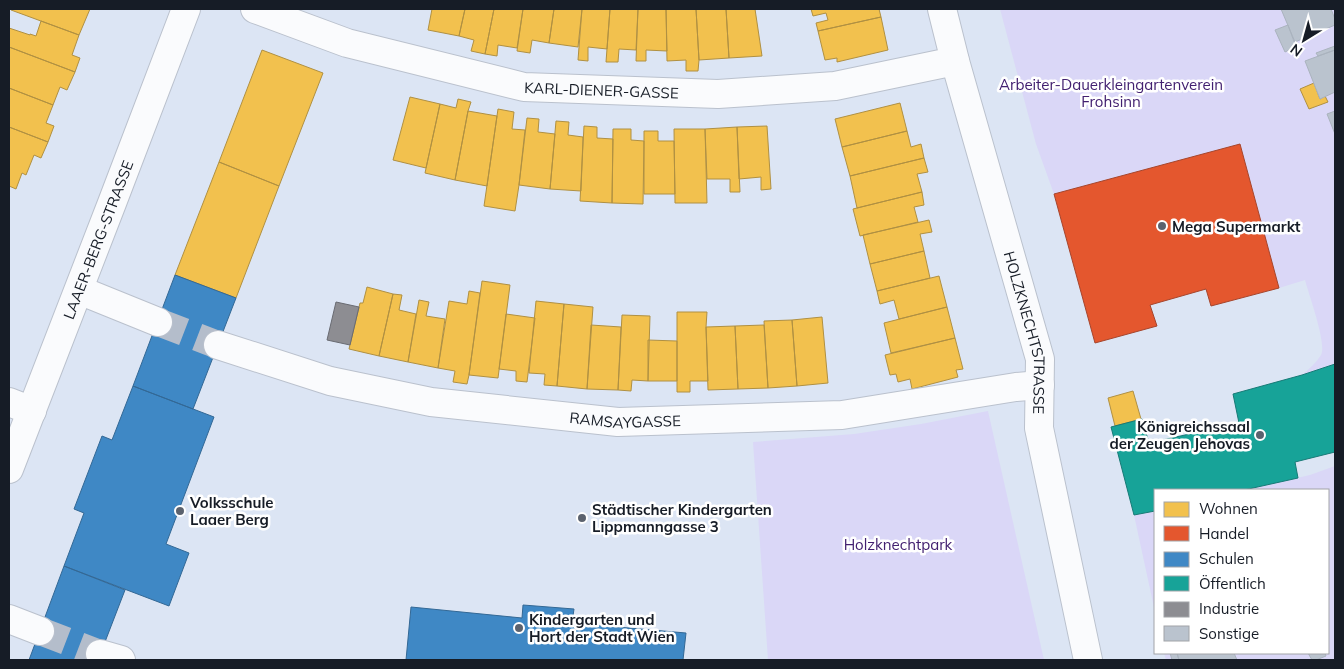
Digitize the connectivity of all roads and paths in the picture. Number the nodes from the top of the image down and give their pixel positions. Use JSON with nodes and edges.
{"nodes":[{"id":1,"x":186,"y":9,"type":"edge"},
{"id":2,"x":255,"y":9,"type":"edge"},
{"id":3,"x":942,"y":9,"type":"edge"},
{"id":4,"x":955,"y":61,"type":"junction"},
{"id":5,"x":79,"y":290,"type":"junction"},
{"id":6,"x":158,"y":322,"type":"tunnel mouth"},
{"id":7,"x":218,"y":345,"type":"tunnel mouth"},
{"id":8,"x":1040,"y":385,"type":"junction"},
{"id":9,"x":20,"y":406,"type":"edge"},
{"id":10,"x":9,"y":469,"type":"edge"},
{"id":11,"x":9,"y":619,"type":"edge"},
{"id":12,"x":40,"y":632,"type":"tunnel mouth"},
{"id":13,"x":1088,"y":660,"type":"edge"}],
"edges":[{"from":1,"to":5,"type":"street","name":"LAAER-BERG-STRASSE"},
{"from":2,"to":4,"type":"street","name":"KARL-DIENER-GASSE"},
{"from":3,"to":4,"type":"street","name":"HOLZKNECHTSTRASSE"},
{"from":4,"to":8,"type":"street","name":"HOLZKNECHTSTRASSE"},
{"from":5,"to":6,"type":"street"},
{"from":5,"to":9,"type":"street","name":"LAAER-BERG-STRASSE"},
{"from":7,"to":8,"type":"street","name":"RAMSAYGASSE"},
{"from":8,"to":13,"type":"street","name":"HOLZKNECHTSTRASSE"},
{"from":9,"to":10,"type":"street","name":"LAAER-BERG-STRASSE"},
{"from":11,"to":12,"type":"street"}]}
